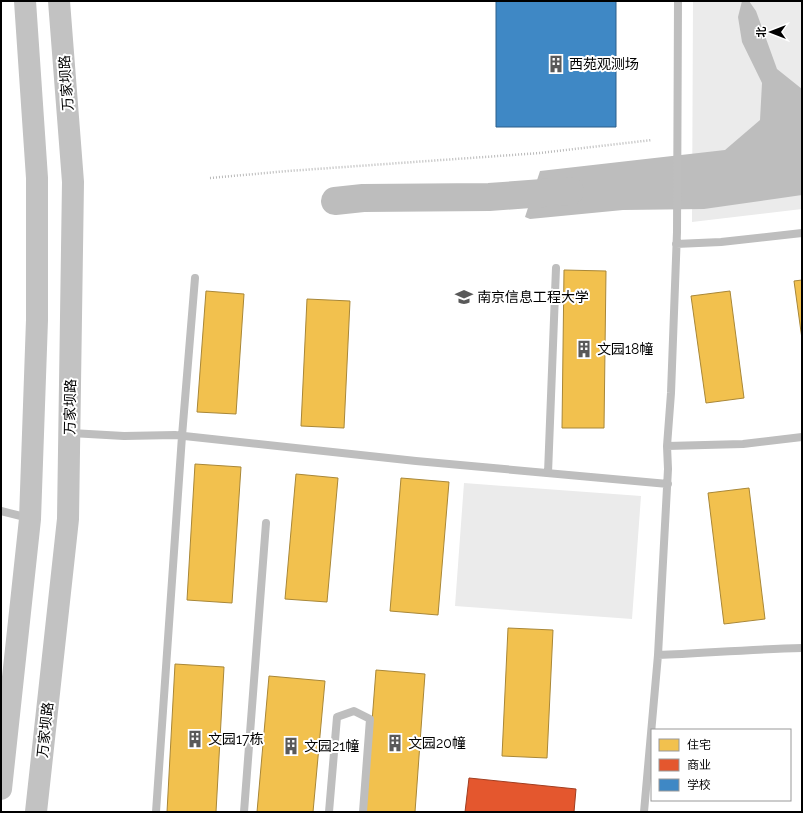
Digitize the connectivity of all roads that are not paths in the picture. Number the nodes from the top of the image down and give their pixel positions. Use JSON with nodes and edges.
{"nodes":[{"id":1,"x":25,"y":1,"type":"edge"},
{"id":2,"x":59,"y":1,"type":"edge"},
{"id":3,"x":678,"y":1,"type":"edge"},
{"id":4,"x":802,"y":233,"type":"edge"},
{"id":5,"x":676,"y":244,"type":"junction"},
{"id":6,"x":556,"y":268,"type":"dead end"},
{"id":7,"x":195,"y":278,"type":"dead end"},
{"id":8,"x":69,"y":433,"type":"junction"},
{"id":9,"x":182,"y":436,"type":"junction"},
{"id":10,"x":802,"y":437,"type":"edge"},
{"id":11,"x":667,"y":446,"type":"junction"},
{"id":12,"x":548,"y":473,"type":"junction"},
{"id":13,"x":668,"y":484,"type":"junction"},
{"id":14,"x":1,"y":511,"type":"edge"},
{"id":15,"x":30,"y":518,"type":"junction"},
{"id":16,"x":266,"y":523,"type":"dead end"},
{"id":17,"x":802,"y":648,"type":"edge"},
{"id":18,"x":658,"y":655,"type":"junction"},
{"id":19,"x":651,"y":729,"type":"edge"},
{"id":20,"x":651,"y":734,"type":"edge"},
{"id":21,"x":1,"y":789,"type":"edge"},
{"id":22,"x":36,"y":812,"type":"edge"},
{"id":23,"x":156,"y":812,"type":"edge"},
{"id":24,"x":244,"y":812,"type":"edge"},
{"id":25,"x":329,"y":812,"type":"edge"},
{"id":26,"x":363,"y":812,"type":"edge"},
{"id":27,"x":644,"y":812,"type":"edge"}],
"edges":[{"from":1,"to":15,"type":"main road"},
{"from":2,"to":8,"type":"main road","name":"万家坝路"},
{"from":3,"to":5,"type":"lane"},
{"from":4,"to":5,"type":"lane"},
{"from":5,"to":11,"type":"lane"},
{"from":6,"to":12,"type":"lane"},
{"from":7,"to":9,"type":"lane"},
{"from":8,"to":9,"type":"lane"},
{"from":8,"to":22,"type":"main road","name":"万家坝路"},
{"from":9,"to":12,"type":"lane"},
{"from":9,"to":23,"type":"lane"},
{"from":10,"to":11,"type":"lane"},
{"from":11,"to":13,"type":"lane"},
{"from":12,"to":13,"type":"lane"},
{"from":13,"to":18,"type":"lane"},
{"from":14,"to":15,"type":"lane"},
{"from":15,"to":21,"type":"main road"},
{"from":16,"to":24,"type":"lane"},
{"from":17,"to":18,"type":"lane"},
{"from":18,"to":19,"type":"lane"},
{"from":20,"to":27,"type":"lane"},
{"from":25,"to":26,"type":"lane"}]}
